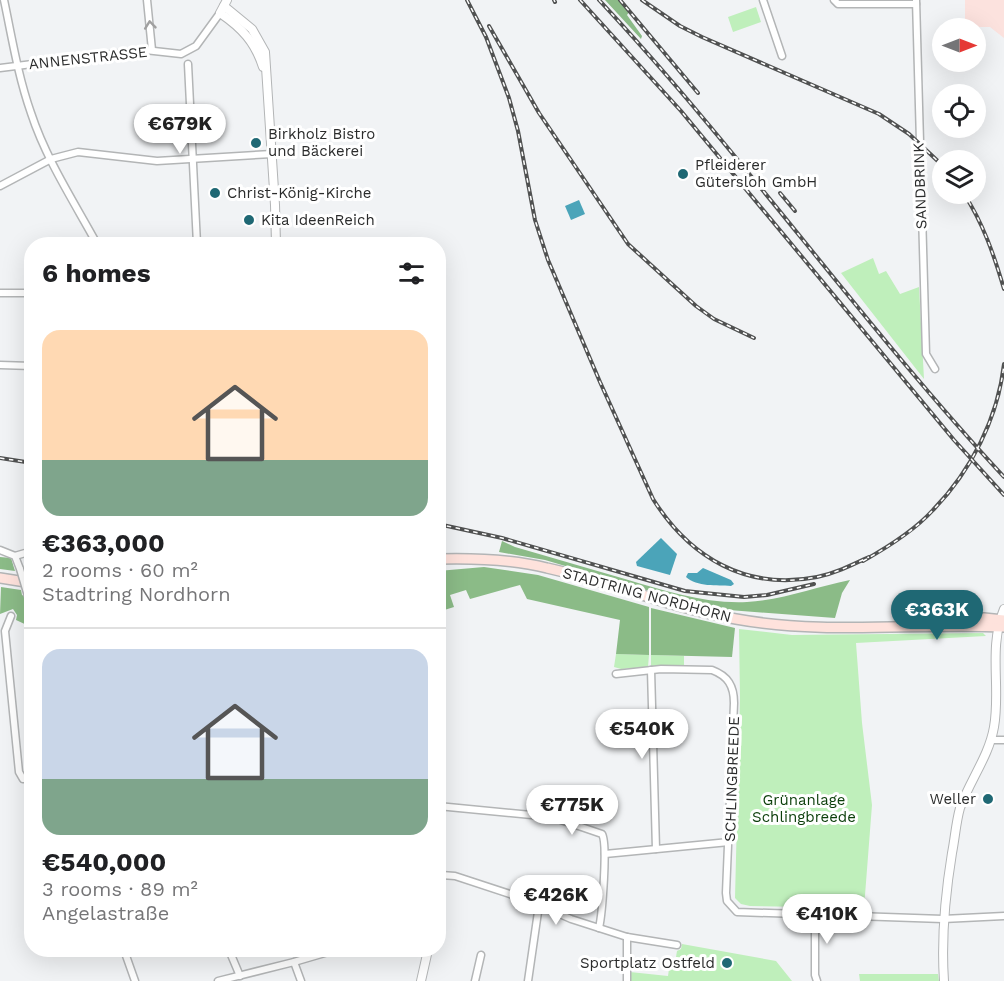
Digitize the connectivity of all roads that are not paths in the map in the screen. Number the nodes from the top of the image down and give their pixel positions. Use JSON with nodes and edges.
{"nodes":[{"id":1,"x":4,"y":0,"type":"edge"},
{"id":2,"x":147,"y":0,"type":"edge"},
{"id":3,"x":763,"y":0,"type":"edge"},
{"id":4,"x":834,"y":0,"type":"edge"},
{"id":5,"x":916,"y":2,"type":"edge"},
{"id":6,"x":224,"y":6,"type":"edge"},
{"id":7,"x":152,"y":50,"type":"junction"},
{"id":8,"x":782,"y":56,"type":"dead end"},
{"id":9,"x":188,"y":64,"type":"dead end"},
{"id":10,"x":17,"y":66,"type":"junction"},
{"id":11,"x":0,"y":68,"type":"edge"},
{"id":12,"x":272,"y":154,"type":"junction"},
{"id":13,"x":51,"y":159,"type":"junction"},
{"id":14,"x":193,"y":160,"type":"junction"},
{"id":15,"x":0,"y":186,"type":"edge"},
{"id":16,"x":94,"y":237,"type":"edge"},
{"id":17,"x":197,"y":237,"type":"edge"},
{"id":18,"x":276,"y":237,"type":"edge"},
{"id":19,"x":0,"y":293,"type":"edge"},
{"id":20,"x":24,"y":293,"type":"edge"},
{"id":21,"x":0,"y":365,"type":"edge"},
{"id":22,"x":24,"y":366,"type":"edge"},
{"id":23,"x":935,"y":369,"type":"dead end"},
{"id":24,"x":0,"y":550,"type":"edge"},
{"id":25,"x":24,"y":553,"type":"edge"},
{"id":26,"x":15,"y":556,"type":"junction"},
{"id":27,"x":446,"y":559,"type":"edge"},
{"id":28,"x":0,"y":578,"type":"edge"},
{"id":29,"x":24,"y":582,"type":"edge"},
{"id":30,"x":24,"y":582,"type":"edge"},
{"id":31,"x":1004,"y":609,"type":"edge"},
{"id":32,"x":11,"y":616,"type":"dead end"},
{"id":33,"x":1002,"y":623,"type":"edge"},
{"id":34,"x":651,"y":670,"type":"junction"},
{"id":35,"x":616,"y":674,"type":"dead end"},
{"id":36,"x":991,"y":740,"type":"junction"},
{"id":37,"x":1004,"y":740,"type":"edge"},
{"id":38,"x":24,"y":779,"type":"edge"},
{"id":39,"x":572,"y":795,"type":"dead end"},
{"id":40,"x":581,"y":795,"type":"junction"},
{"id":41,"x":598,"y":796,"type":"dead end"},
{"id":42,"x":446,"y":807,"type":"edge"},
{"id":43,"x":578,"y":825,"type":"junction"},
{"id":44,"x":729,"y":842,"type":"junction"},
{"id":45,"x":656,"y":849,"type":"junction"},
{"id":46,"x":605,"y":854,"type":"junction"},
{"id":47,"x":446,"y":875,"type":"edge"},
{"id":48,"x":539,"y":905,"type":"junction"},
{"id":49,"x":815,"y":913,"type":"junction"},
{"id":50,"x":1004,"y":916,"type":"edge"},
{"id":51,"x":943,"y":919,"type":"junction"},
{"id":52,"x":598,"y":928,"type":"junction"},
{"id":53,"x":627,"y":937,"type":"junction"},
{"id":54,"x":677,"y":945,"type":"dead end"},
{"id":55,"x":481,"y":955,"type":"dead end"},
{"id":56,"x":126,"y":957,"type":"edge"},
{"id":57,"x":232,"y":957,"type":"edge"},
{"id":58,"x":310,"y":957,"type":"edge"},
{"id":59,"x":426,"y":957,"type":"edge"},
{"id":60,"x":294,"y":962,"type":"junction"},
{"id":61,"x":240,"y":976,"type":"junction"},
{"id":62,"x":135,"y":981,"type":"edge"},
{"id":63,"x":218,"y":981,"type":"edge"},
{"id":64,"x":301,"y":981,"type":"edge"},
{"id":65,"x":421,"y":981,"type":"edge"},
{"id":66,"x":475,"y":981,"type":"edge"},
{"id":67,"x":528,"y":981,"type":"edge"},
{"id":68,"x":627,"y":981,"type":"edge"},
{"id":69,"x":817,"y":981,"type":"edge"},
{"id":70,"x":944,"y":981,"type":"edge"}],
"edges":[{"from":1,"to":10,"type":"street"},
{"from":7,"to":2,"type":"street","one_way":true},
{"from":3,"to":8,"type":"street"},
{"from":4,"to":5,"type":"street"},
{"from":5,"to":23,"type":"street","name":"SANDBRINK"},
{"from":6,"to":7,"type":"street","name":"ANNENSTRASSE"},
{"from":6,"to":12,"type":"street"},
{"from":7,"to":10,"type":"street","name":"ANNENSTRASSE"},
{"from":9,"to":14,"type":"street"},
{"from":10,"to":11,"type":"street","name":"ANNENSTRASSE"},
{"from":10,"to":13,"type":"street"},
{"from":12,"to":14,"type":"street"},
{"from":12,"to":18,"type":"street"},
{"from":13,"to":14,"type":"street"},
{"from":13,"to":15,"type":"street"},
{"from":13,"to":16,"type":"street"},
{"from":14,"to":17,"type":"street"},
{"from":19,"to":20,"type":"street"},
{"from":21,"to":22,"type":"street"},
{"from":24,"to":26,"type":"street"},
{"from":25,"to":26,"type":"street"},
{"from":26,"to":29,"type":"street","bridge":true},
{"from":27,"to":33,"type":"main road","name":"STADTRING NORDHORN"},
{"from":28,"to":30,"type":"main road"},
{"from":31,"to":33,"type":"street"},
{"from":32,"to":38,"type":"street"},
{"from":33,"to":36,"type":"street"},
{"from":34,"to":35,"type":"street","name":"SCHLINGBREEDE"},
{"from":34,"to":44,"type":"street","name":"SCHLINGBREEDE"},
{"from":34,"to":45,"type":"street"},
{"from":36,"to":37,"type":"street"},
{"from":36,"to":51,"type":"street"},
{"from":39,"to":40,"type":"street"},
{"from":40,"to":41,"type":"street"},
{"from":40,"to":43,"type":"street"},
{"from":42,"to":43,"type":"street"},
{"from":43,"to":46,"type":"street"},
{"from":44,"to":45,"type":"street"},
{"from":44,"to":49,"type":"street","name":"SCHLINGBREEDE"},
{"from":45,"to":46,"type":"street"},
{"from":46,"to":52,"type":"street"},
{"from":47,"to":48,"type":"street"},
{"from":48,"to":52,"type":"street"},
{"from":48,"to":67,"type":"street"},
{"from":49,"to":51,"type":"street","name":"SCHLINGBREEDE"},
{"from":49,"to":69,"type":"street"},
{"from":50,"to":51,"type":"street","name":"SCHLINGBREEDE"},
{"from":51,"to":70,"type":"street"},
{"from":52,"to":53,"type":"street"},
{"from":53,"to":54,"type":"street"},
{"from":53,"to":68,"type":"street"},
{"from":55,"to":66,"type":"street"},
{"from":56,"to":62,"type":"street"},
{"from":57,"to":61,"type":"street"},
{"from":58,"to":60,"type":"street"},
{"from":59,"to":65,"type":"street"},
{"from":60,"to":61,"type":"street"},
{"from":60,"to":64,"type":"street"},
{"from":61,"to":63,"type":"street"}]}
